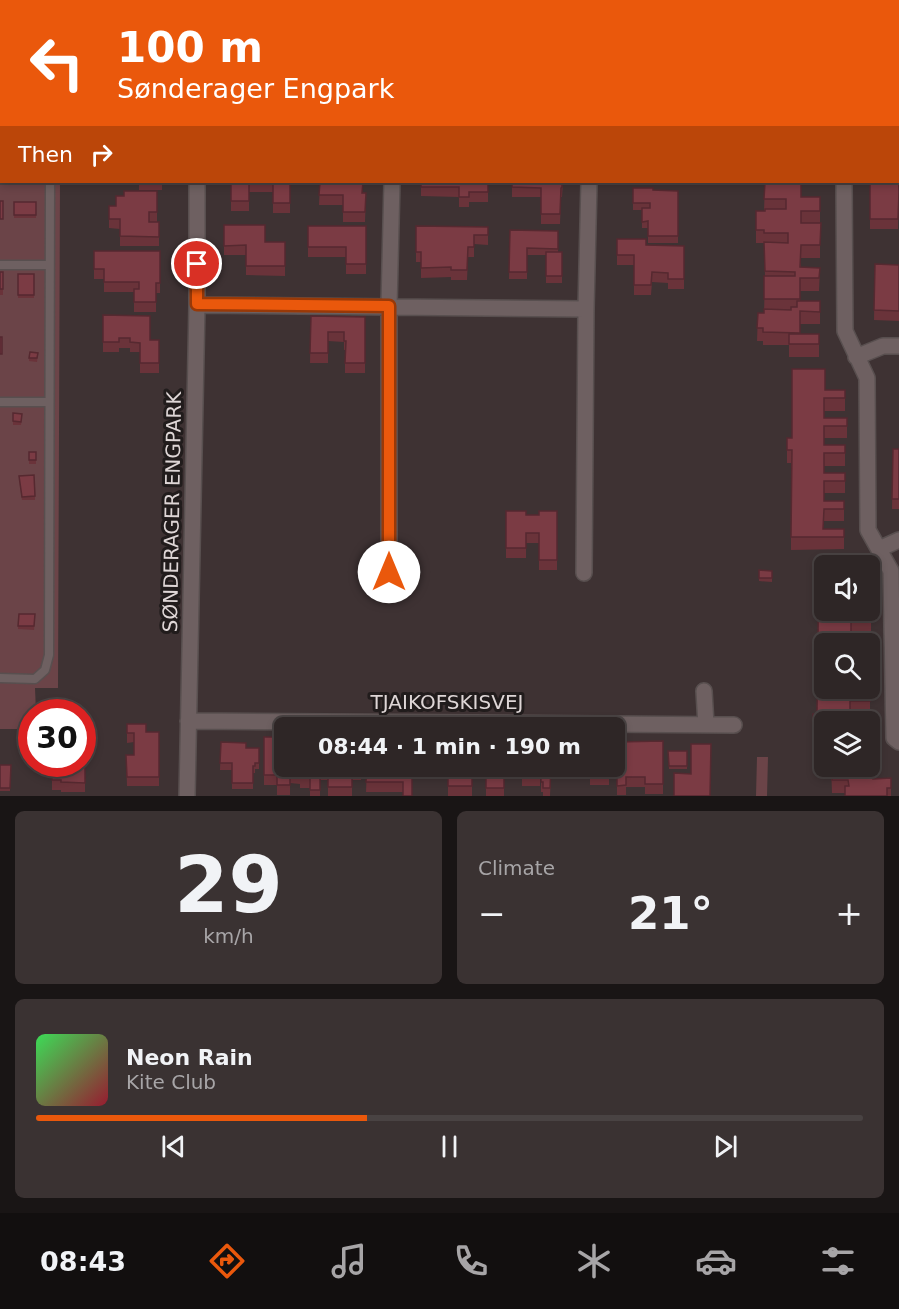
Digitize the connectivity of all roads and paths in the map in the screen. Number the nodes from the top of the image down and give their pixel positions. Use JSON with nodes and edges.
{"nodes":[{"id":1,"x":50,"y":183,"type":"edge"},
{"id":2,"x":197,"y":183,"type":"edge"},
{"id":3,"x":392,"y":183,"type":"edge"},
{"id":4,"x":589,"y":183,"type":"edge"},
{"id":5,"x":844,"y":183,"type":"edge"},
{"id":6,"x":0,"y":264,"type":"edge"},
{"id":7,"x":49,"y":265,"type":"junction"},
{"id":8,"x":197,"y":304,"type":"junction"},
{"id":9,"x":389,"y":306,"type":"junction"},
{"id":10,"x":586,"y":309,"type":"junction"},
{"id":11,"x":899,"y":346,"type":"edge"},
{"id":12,"x":856,"y":357,"type":"junction"},
{"id":13,"x":0,"y":402,"type":"edge"},
{"id":14,"x":48,"y":402,"type":"junction"},
{"id":15,"x":899,"y":540,"type":"edge"},
{"id":16,"x":879,"y":549,"type":"junction"},
{"id":17,"x":389,"y":572,"type":"dead end"},
{"id":18,"x":584,"y":573,"type":"dead end"},
{"id":19,"x":0,"y":678,"type":"edge"},
{"id":20,"x":704,"y":691,"type":"dead end"},
{"id":21,"x":188,"y":721,"type":"junction"},
{"id":22,"x":706,"y":725,"type":"junction"},
{"id":23,"x":734,"y":725,"type":"dead end"},
{"id":24,"x":897,"y":734,"type":"edge"},
{"id":25,"x":187,"y":796,"type":"edge"}],
"edges":[{"from":1,"to":7,"type":"lane"},
{"from":2,"to":8,"type":"street","name":"SØNDERAGER ENGPARK"},
{"from":3,"to":9,"type":"street"},
{"from":4,"to":10,"type":"street"},
{"from":5,"to":12,"type":"street"},
{"from":6,"to":7,"type":"lane"},
{"from":7,"to":14,"type":"lane"},
{"from":8,"to":9,"type":"street"},
{"from":8,"to":21,"type":"street","name":"SØNDERAGER ENGPARK"},
{"from":9,"to":10,"type":"street"},
{"from":9,"to":17,"type":"street"},
{"from":10,"to":18,"type":"street"},
{"from":11,"to":12,"type":"street"},
{"from":12,"to":16,"type":"street"},
{"from":13,"to":14,"type":"lane"},
{"from":14,"to":19,"type":"lane"},
{"from":15,"to":16,"type":"street"},
{"from":16,"to":24,"type":"street"},
{"from":20,"to":22,"type":"street"},
{"from":21,"to":22,"type":"street","name":"TJAIKOFSKISVEJ"},
{"from":21,"to":25,"type":"street","name":"SØNDERAGER ENGPARK"},
{"from":22,"to":23,"type":"street","name":"TJAIKOFSKISVEJ"}]}
